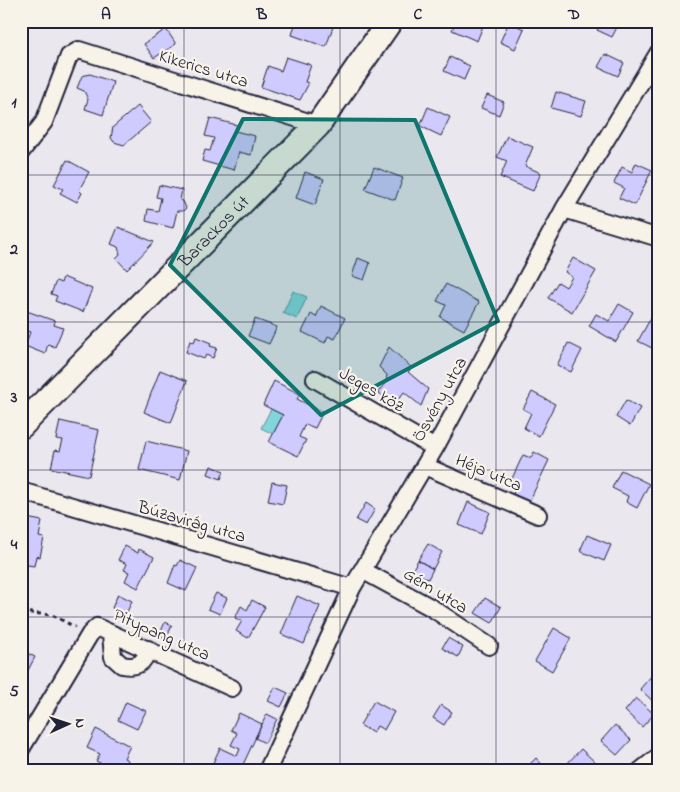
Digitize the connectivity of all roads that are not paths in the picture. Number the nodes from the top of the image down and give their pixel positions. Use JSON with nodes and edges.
{"nodes":[{"id":1,"x":390,"y":21,"type":"edge"},
{"id":2,"x":659,"y":52,"type":"edge"},
{"id":3,"x":654,"y":73,"type":"edge"},
{"id":4,"x":318,"y":125,"type":"junction"},
{"id":5,"x":21,"y":152,"type":"edge"},
{"id":6,"x":564,"y":209,"type":"junction"},
{"id":7,"x":659,"y":238,"type":"edge"},
{"id":8,"x":316,"y":379,"type":"dead end"},
{"id":9,"x":21,"y":426,"type":"edge"},
{"id":10,"x":435,"y":448,"type":"junction"},
{"id":11,"x":424,"y":466,"type":"junction"},
{"id":12,"x":21,"y":491,"type":"edge"},
{"id":13,"x":538,"y":515,"type":"dead end"},
{"id":14,"x":362,"y":570,"type":"junction"},
{"id":15,"x":352,"y":588,"type":"junction"},
{"id":16,"x":111,"y":634,"type":"junction"},
{"id":17,"x":489,"y":646,"type":"dead end"},
{"id":18,"x":148,"y":649,"type":"junction"},
{"id":19,"x":232,"y":688,"type":"dead end"},
{"id":20,"x":21,"y":749,"type":"edge"},
{"id":21,"x":659,"y":756,"type":"edge"},
{"id":22,"x":267,"y":771,"type":"edge"},
{"id":23,"x":640,"y":771,"type":"edge"}],
"edges":[{"from":1,"to":4,"type":"street","name":"Barackos út"},
{"from":2,"to":3,"type":"street","name":"Ösvény utca"},
{"from":3,"to":6,"type":"street","name":"Ösvény utca"},
{"from":4,"to":5,"type":"street","name":"Kikerics utca"},
{"from":4,"to":9,"type":"street","name":"Barackos út"},
{"from":6,"to":7,"type":"street"},
{"from":6,"to":10,"type":"street","name":"Ösvény utca"},
{"from":8,"to":10,"type":"street","name":"Jeges köz"},
{"from":10,"to":11,"type":"street","name":"Ösvény utca"},
{"from":11,"to":13,"type":"street","name":"Héja utca"},
{"from":11,"to":14,"type":"street","name":"Ösvény utca"},
{"from":12,"to":15,"type":"street","name":"Búzavirág utca"},
{"from":14,"to":15,"type":"street","name":"Ösvény utca"},
{"from":14,"to":17,"type":"street","name":"Gém utca"},
{"from":15,"to":22,"type":"street","name":"Ösvény utca"},
{"from":16,"to":18,"type":"street","name":"Pitypang utca"},
{"from":16,"to":18,"type":"street"},
{"from":16,"to":20,"type":"street","name":"Pitypang utca"},
{"from":18,"to":19,"type":"street","name":"Pitypang utca"},
{"from":21,"to":23,"type":"street"}]}
